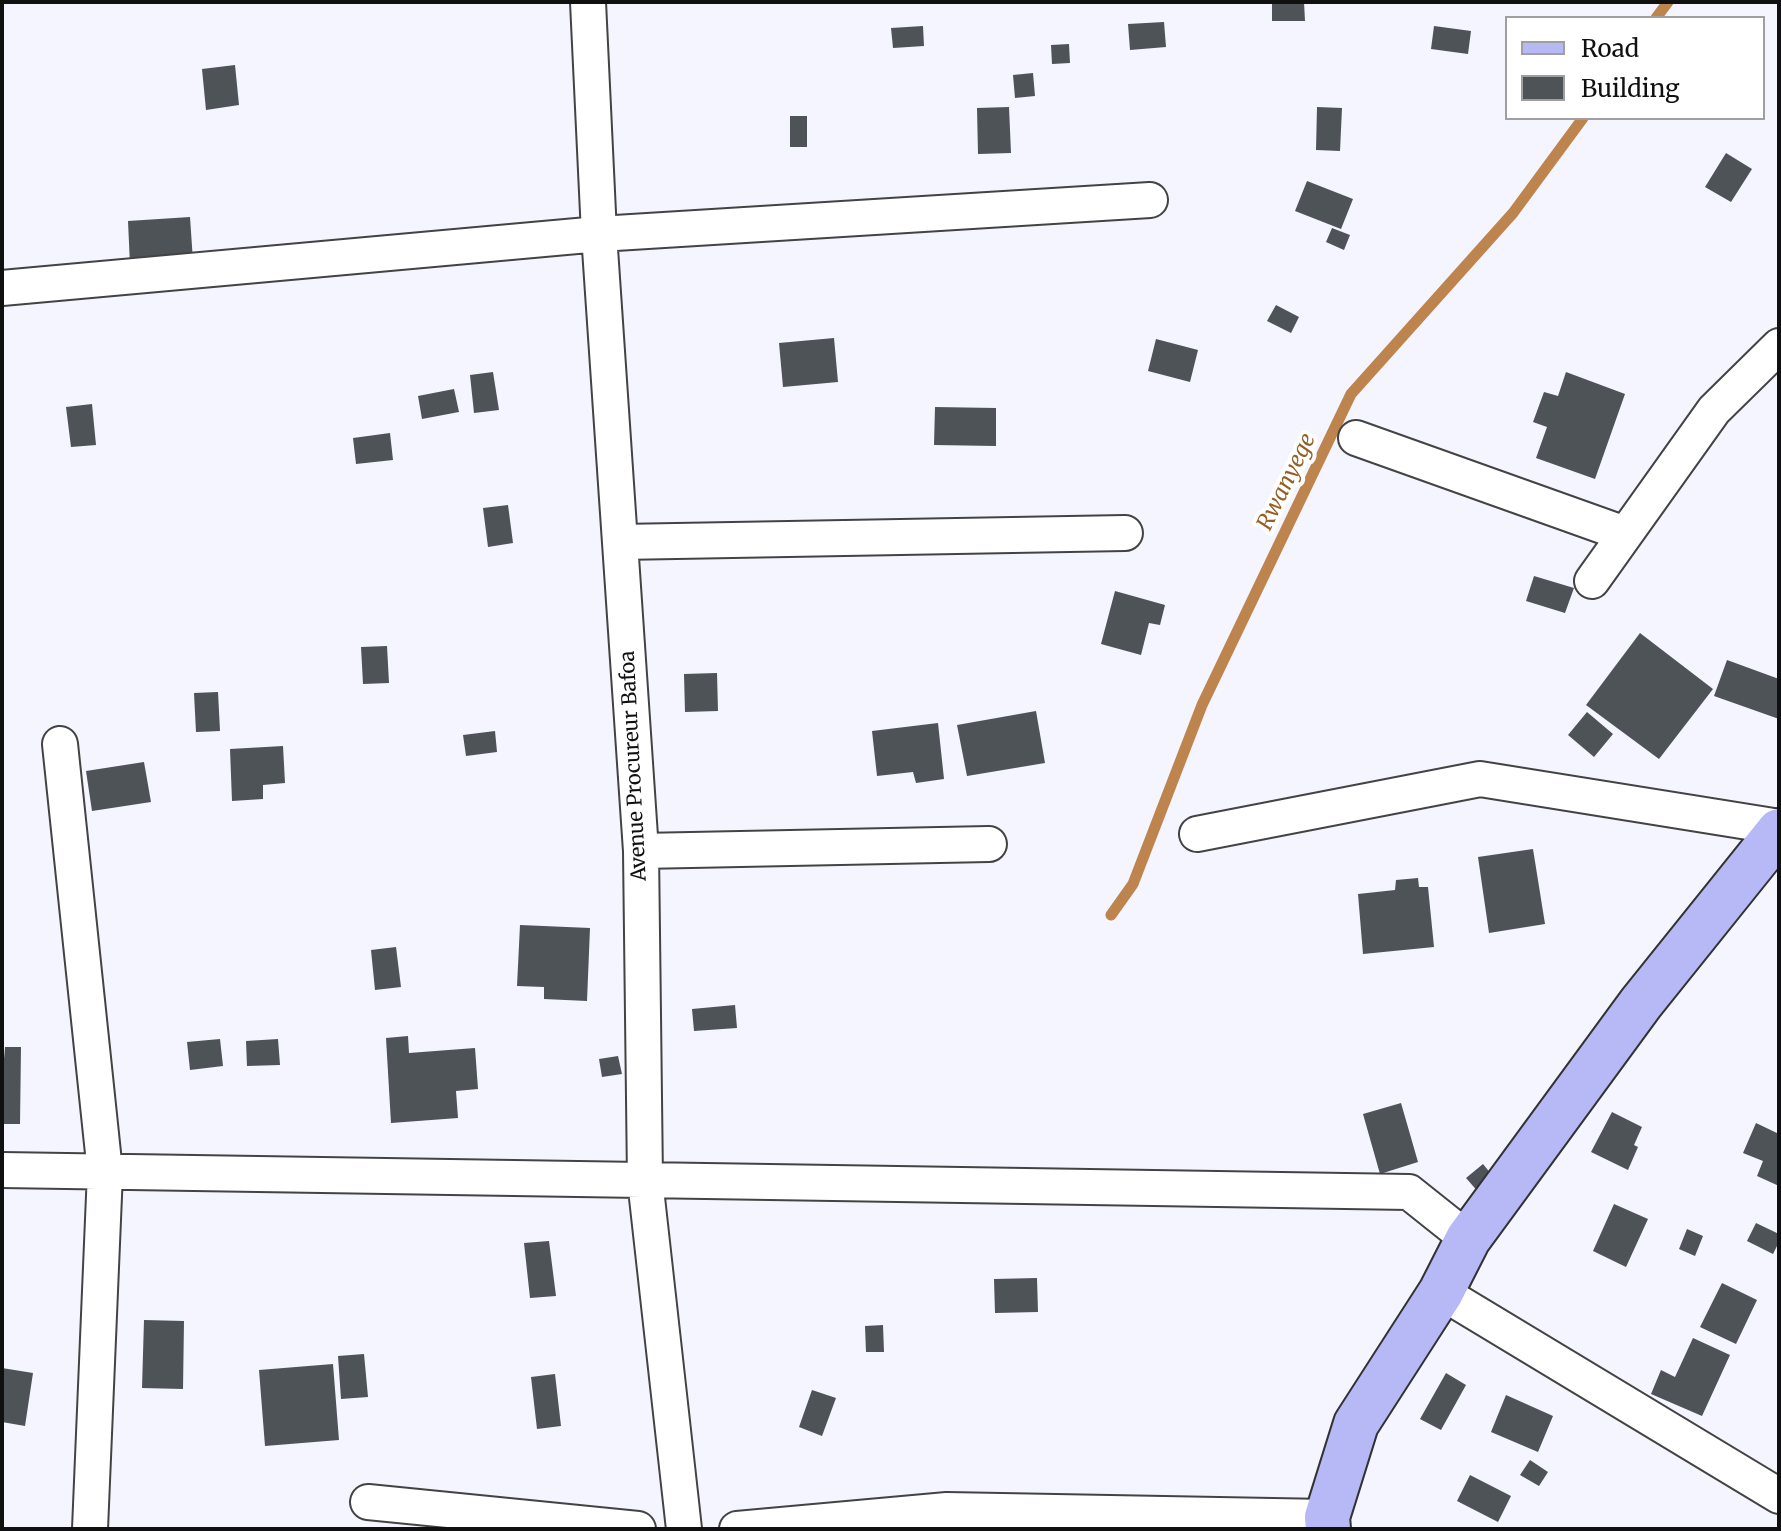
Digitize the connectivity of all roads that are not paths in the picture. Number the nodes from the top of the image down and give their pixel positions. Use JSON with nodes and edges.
{"nodes":[{"id":1,"x":588,"y":2,"type":"edge"},
{"id":2,"x":1150,"y":200,"type":"dead end"},
{"id":3,"x":599,"y":234,"type":"junction"},
{"id":4,"x":2,"y":288,"type":"edge"},
{"id":5,"x":1779,"y":346,"type":"edge"},
{"id":6,"x":1356,"y":438,"type":"dead end"},
{"id":7,"x":1125,"y":533,"type":"dead end"},
{"id":8,"x":1625,"y":534,"type":"junction"},
{"id":9,"x":620,"y":542,"type":"junction"},
{"id":10,"x":1592,"y":581,"type":"dead end"},
{"id":11,"x":60,"y":744,"type":"dead end"},
{"id":12,"x":1779,"y":829,"type":"edge"},
{"id":13,"x":1197,"y":834,"type":"dead end"},
{"id":14,"x":989,"y":844,"type":"dead end"},
{"id":15,"x":641,"y":851,"type":"junction"},
{"id":16,"x":2,"y":1170,"type":"edge"},
{"id":17,"x":105,"y":1172,"type":"junction"},
{"id":18,"x":645,"y":1180,"type":"junction"},
{"id":19,"x":1468,"y":1239,"type":"junction"},
{"id":20,"x":1441,"y":1292,"type":"junction"},
{"id":21,"x":1779,"y":1496,"type":"edge"},
{"id":22,"x":368,"y":1502,"type":"dead end"},
{"id":23,"x":1327,"y":1523,"type":"edge"},
{"id":24,"x":90,"y":1529,"type":"edge"},
{"id":25,"x":638,"y":1529,"type":"edge"},
{"id":26,"x":684,"y":1529,"type":"edge"},
{"id":27,"x":737,"y":1529,"type":"edge"}],
"edges":[{"from":1,"to":3,"type":"street","name":"Avenue Procureur Bafoa"},
{"from":2,"to":3,"type":"street"},
{"from":3,"to":4,"type":"street"},
{"from":3,"to":9,"type":"street","name":"Avenue Procureur Bafoa"},
{"from":5,"to":8,"type":"street"},
{"from":6,"to":8,"type":"street"},
{"from":7,"to":9,"type":"street"},
{"from":8,"to":10,"type":"street"},
{"from":9,"to":15,"type":"street","name":"Avenue Procureur Bafoa"},
{"from":11,"to":17,"type":"street"},
{"from":12,"to":13,"type":"street"},
{"from":12,"to":19,"type":"street"},
{"from":14,"to":15,"type":"street"},
{"from":15,"to":18,"type":"street","name":"Avenue Procureur Bafoa"},
{"from":16,"to":17,"type":"street"},
{"from":17,"to":18,"type":"street"},
{"from":17,"to":24,"type":"street"},
{"from":18,"to":19,"type":"street"},
{"from":18,"to":26,"type":"street","name":"Avenue Procureur Bafoa"},
{"from":19,"to":20,"type":"street"},
{"from":20,"to":21,"type":"street"},
{"from":20,"to":23,"type":"street"},
{"from":22,"to":25,"type":"street"},
{"from":23,"to":27,"type":"street"}]}
